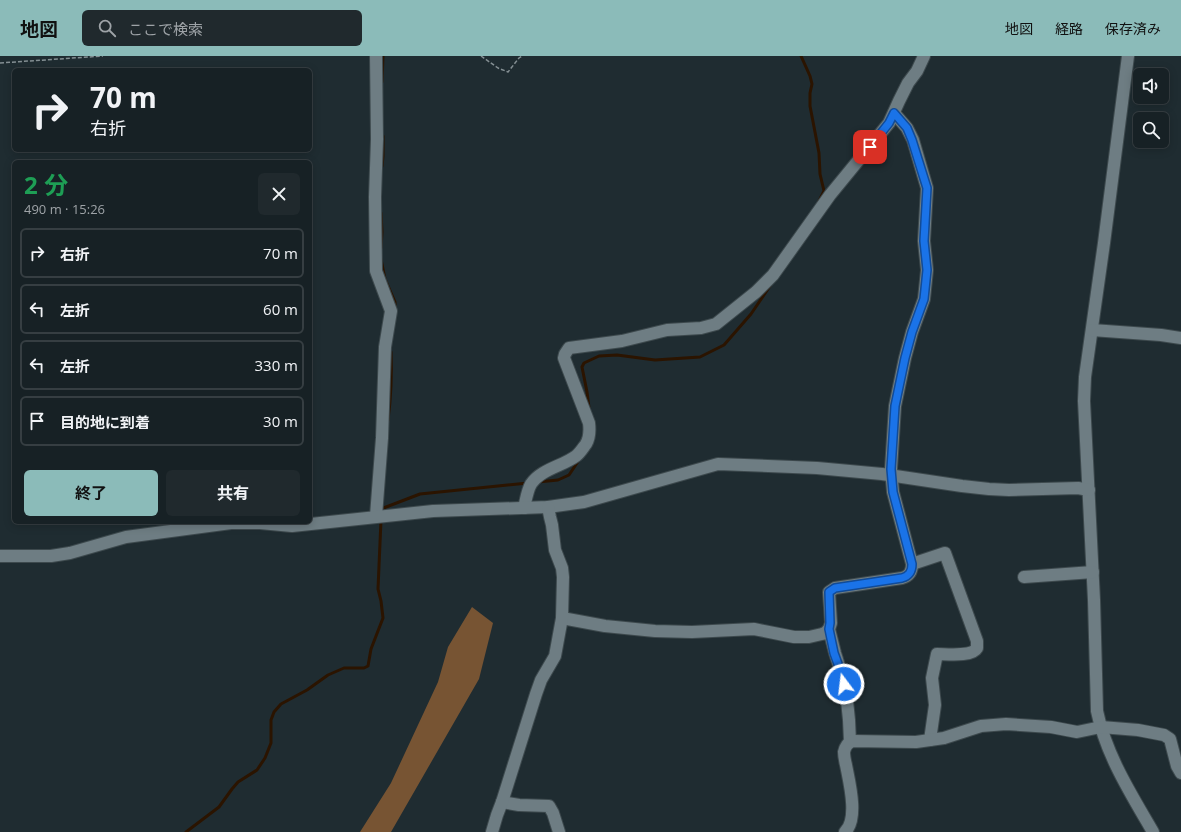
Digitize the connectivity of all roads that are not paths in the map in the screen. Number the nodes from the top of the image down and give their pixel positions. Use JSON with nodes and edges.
{"nodes":[{"id":1,"x":376,"y":56,"type":"edge"},
{"id":2,"x":924,"y":56,"type":"edge"},
{"id":3,"x":1128,"y":56,"type":"edge"},
{"id":4,"x":894,"y":113,"type":"junction"},
{"id":5,"x":1092,"y":330,"type":"junction"},
{"id":6,"x":1181,"y":338,"type":"edge"},
{"id":7,"x":891,"y":475,"type":"junction"},
{"id":8,"x":1089,"y":490,"type":"junction"},
{"id":9,"x":548,"y":507,"type":"junction"},
{"id":10,"x":524,"y":508,"type":"junction"},
{"id":11,"x":376,"y":516,"type":"junction"},
{"id":12,"x":231,"y":524,"type":"edge"},
{"id":13,"x":271,"y":524,"type":"edge"},
{"id":14,"x":309,"y":524,"type":"edge"},
{"id":15,"x":312,"y":524,"type":"edge"},
{"id":16,"x":0,"y":556,"type":"edge"},
{"id":17,"x":912,"y":564,"type":"junction"},
{"id":18,"x":1093,"y":572,"type":"junction"},
{"id":19,"x":1024,"y":577,"type":"dead end"},
{"id":20,"x":562,"y":618,"type":"junction"},
{"id":21,"x":829,"y":629,"type":"junction"},
{"id":22,"x":1101,"y":727,"type":"junction"},
{"id":23,"x":930,"y":740,"type":"junction"},
{"id":24,"x":850,"y":742,"type":"junction"},
{"id":25,"x":1181,"y":773,"type":"edge"},
{"id":26,"x":502,"y":802,"type":"junction"},
{"id":27,"x":492,"y":832,"type":"edge"},
{"id":28,"x":558,"y":832,"type":"edge"},
{"id":29,"x":845,"y":832,"type":"edge"},
{"id":30,"x":1152,"y":832,"type":"edge"}],
"edges":[{"from":1,"to":11,"type":"street"},
{"from":2,"to":4,"type":"street"},
{"from":3,"to":5,"type":"street"},
{"from":4,"to":7,"type":"street"},
{"from":4,"to":10,"type":"street"},
{"from":5,"to":6,"type":"street"},
{"from":5,"to":8,"type":"street"},
{"from":7,"to":8,"type":"street"},
{"from":7,"to":9,"type":"street"},
{"from":7,"to":17,"type":"street"},
{"from":8,"to":18,"type":"street"},
{"from":9,"to":10,"type":"street"},
{"from":9,"to":20,"type":"street"},
{"from":10,"to":11,"type":"street"},
{"from":11,"to":15,"type":"street"},
{"from":12,"to":16,"type":"street"},
{"from":13,"to":14,"type":"street"},
{"from":17,"to":21,"type":"street"},
{"from":17,"to":23,"type":"street"},
{"from":18,"to":19,"type":"street"},
{"from":18,"to":22,"type":"street"},
{"from":20,"to":21,"type":"street"},
{"from":20,"to":26,"type":"street"},
{"from":21,"to":24,"type":"street"},
{"from":22,"to":23,"type":"street"},
{"from":22,"to":25,"type":"street"},
{"from":22,"to":30,"type":"street"},
{"from":23,"to":24,"type":"street"},
{"from":24,"to":29,"type":"street"},
{"from":26,"to":27,"type":"street"},
{"from":26,"to":28,"type":"street"}]}
